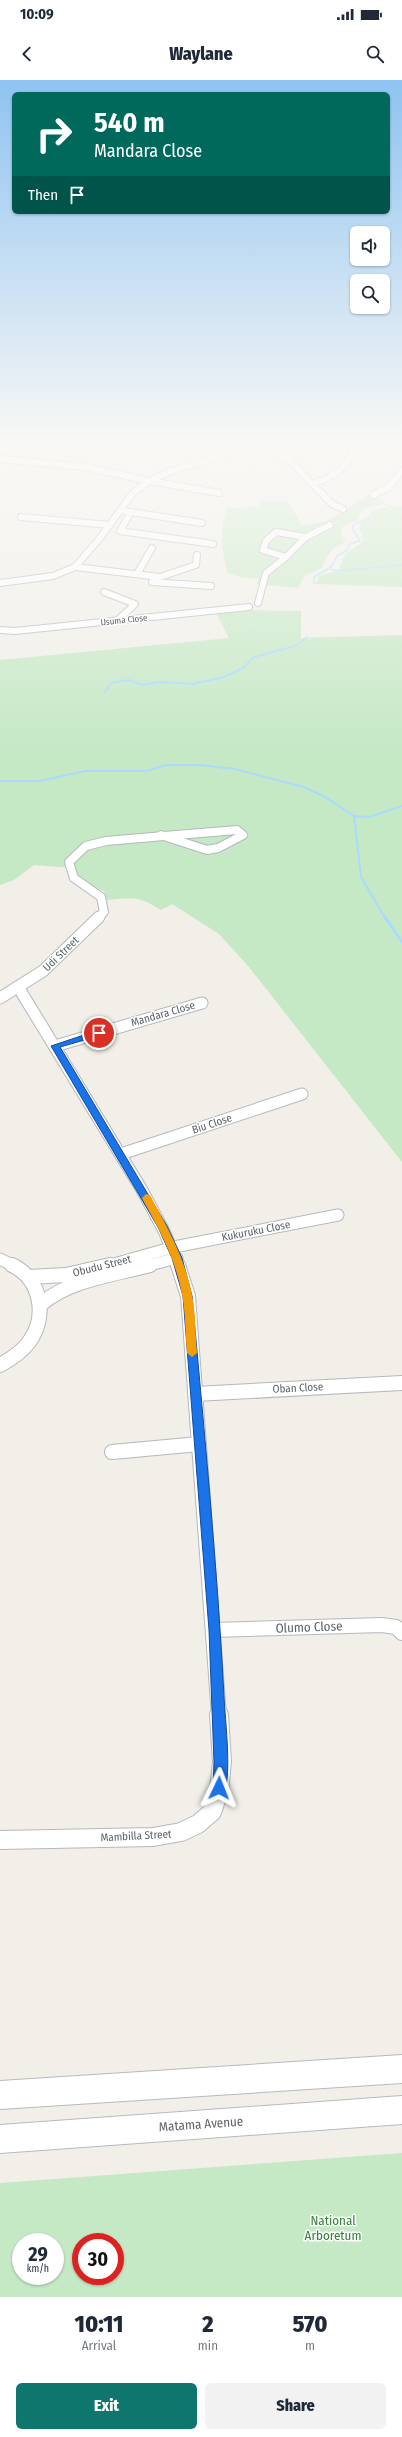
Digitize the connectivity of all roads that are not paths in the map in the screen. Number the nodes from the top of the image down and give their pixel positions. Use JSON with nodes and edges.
{"nodes":[{"id":1,"x":94,"y":544,"type":"edge"},
{"id":2,"x":265,"y":544,"type":"edge"},
{"id":3,"x":299,"y":544,"type":"edge"},
{"id":4,"x":152,"y":548,"type":"dead end"},
{"id":5,"x":197,"y":555,"type":"dead end"},
{"id":6,"x":286,"y":557,"type":"junction"},
{"id":7,"x":196,"y":565,"type":"junction"},
{"id":8,"x":205,"y":565,"type":"dead end"},
{"id":9,"x":75,"y":567,"type":"junction"},
{"id":10,"x":137,"y":574,"type":"junction"},
{"id":11,"x":152,"y":576,"type":"junction"},
{"id":12,"x":0,"y":583,"type":"edge"},
{"id":13,"x":211,"y":586,"type":"dead end"},
{"id":14,"x":104,"y":592,"type":"dead end"},
{"id":15,"x":117,"y":621,"type":"junction"},
{"id":16,"x":0,"y":630,"type":"edge"},
{"id":17,"x":161,"y":835,"type":"junction"},
{"id":18,"x":20,"y":990,"type":"junction"},
{"id":19,"x":0,"y":998,"type":"edge"},
{"id":20,"x":202,"y":1003,"type":"dead end"},
{"id":21,"x":55,"y":1046,"type":"junction"},
{"id":22,"x":302,"y":1094,"type":"dead end"},
{"id":23,"x":121,"y":1154,"type":"junction"},
{"id":24,"x":338,"y":1215,"type":"dead end"},
{"id":25,"x":175,"y":1253,"type":"junction"},
{"id":26,"x":0,"y":1259,"type":"edge"},
{"id":27,"x":29,"y":1277,"type":"junction"},
{"id":28,"x":41,"y":1304,"type":"junction"},
{"id":29,"x":0,"y":1365,"type":"edge"},
{"id":30,"x":402,"y":1383,"type":"edge"},
{"id":31,"x":195,"y":1394,"type":"junction"},
{"id":32,"x":199,"y":1444,"type":"junction"},
{"id":33,"x":112,"y":1452,"type":"dead end"},
{"id":34,"x":214,"y":1630,"type":"junction"},
{"id":35,"x":402,"y":1633,"type":"edge"},
{"id":36,"x":0,"y":1840,"type":"edge"},
{"id":37,"x":402,"y":2069,"type":"edge"},
{"id":38,"x":0,"y":2095,"type":"edge"},
{"id":39,"x":402,"y":2110,"type":"edge"},
{"id":40,"x":0,"y":2138,"type":"edge"}],
"edges":[{"from":1,"to":9,"type":"street"},
{"from":2,"to":6,"type":"street"},
{"from":3,"to":6,"type":"street","name":"Usuma Close"},
{"from":4,"to":10,"type":"street"},
{"from":5,"to":7,"type":"street"},
{"from":6,"to":15,"type":"street","name":"Usuma Close"},
{"from":7,"to":8,"type":"street"},
{"from":7,"to":11,"type":"street"},
{"from":9,"to":10,"type":"street"},
{"from":9,"to":12,"type":"street"},
{"from":10,"to":11,"type":"street"},
{"from":11,"to":13,"type":"street"},
{"from":14,"to":15,"type":"street"},
{"from":15,"to":16,"type":"street","name":"Usuma Close"},
{"from":17,"to":17,"type":"street"},
{"from":17,"to":18,"type":"street","name":"Udi Street"},
{"from":18,"to":19,"type":"street","name":"Udi Street"},
{"from":18,"to":21,"type":"street","name":"Mambilla Street"},
{"from":20,"to":21,"type":"street","name":"Mandara Close"},
{"from":21,"to":23,"type":"street","name":"Mambilla Street"},
{"from":22,"to":23,"type":"street","name":"Biu Close"},
{"from":23,"to":25,"type":"street","name":"Mambilla Street"},
{"from":24,"to":25,"type":"street","name":"Kukuruku Close"},
{"from":25,"to":27,"type":"street","name":"Obudu Street"},
{"from":25,"to":28,"type":"street","name":"Obudu Street"},
{"from":25,"to":31,"type":"street","name":"Mambilla Street"},
{"from":26,"to":27,"type":"street"},
{"from":27,"to":28,"type":"street"},
{"from":28,"to":29,"type":"street"},
{"from":30,"to":31,"type":"street","name":"Oban Close"},
{"from":31,"to":32,"type":"street","name":"Mambilla Street"},
{"from":32,"to":33,"type":"street"},
{"from":32,"to":34,"type":"street","name":"Mambilla Street"},
{"from":34,"to":35,"type":"street","name":"Olumo Close"},
{"from":34,"to":36,"type":"street","name":"Mambilla Street"},
{"from":37,"to":38,"type":"main road"},
{"from":39,"to":40,"type":"main road","name":"Matama Avenue"}]}
